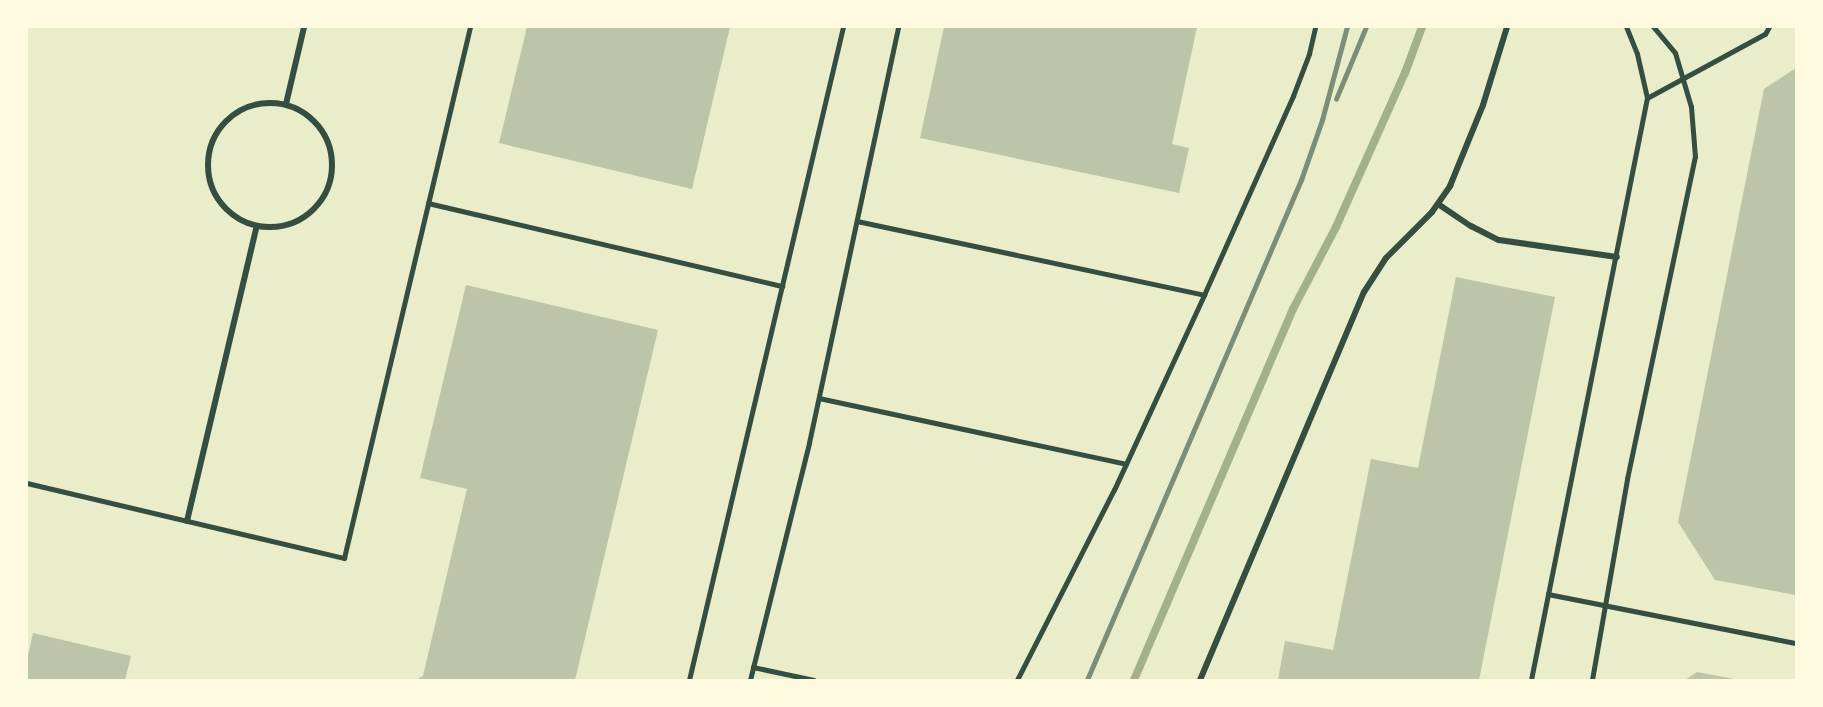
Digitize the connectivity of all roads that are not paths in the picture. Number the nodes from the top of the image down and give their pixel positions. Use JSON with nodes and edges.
{"nodes":[{"id":1,"x":304,"y":27,"type":"edge"},
{"id":2,"x":470,"y":27,"type":"edge"},
{"id":3,"x":843,"y":27,"type":"edge"},
{"id":4,"x":898,"y":27,"type":"edge"},
{"id":5,"x":1315,"y":27,"type":"edge"},
{"id":6,"x":1507,"y":27,"type":"edge"},
{"id":7,"x":1626,"y":27,"type":"edge"},
{"id":8,"x":1653,"y":27,"type":"edge"},
{"id":9,"x":1769,"y":27,"type":"edge"},
{"id":10,"x":1682,"y":78,"type":"junction"},
{"id":11,"x":1647,"y":98,"type":"junction"},
{"id":12,"x":286,"y":104,"type":"junction"},
{"id":13,"x":428,"y":203,"type":"junction"},
{"id":14,"x":1438,"y":204,"type":"junction"},
{"id":15,"x":857,"y":220,"type":"junction"},
{"id":16,"x":257,"y":226,"type":"junction"},
{"id":17,"x":1617,"y":257,"type":"junction"},
{"id":18,"x":782,"y":286,"type":"junction"},
{"id":19,"x":1204,"y":295,"type":"junction"},
{"id":20,"x":819,"y":398,"type":"junction"},
{"id":21,"x":1126,"y":464,"type":"junction"},
{"id":22,"x":27,"y":483,"type":"edge"},
{"id":23,"x":187,"y":521,"type":"junction"},
{"id":24,"x":1548,"y":594,"type":"junction"},
{"id":25,"x":1606,"y":606,"type":"junction"},
{"id":26,"x":1796,"y":644,"type":"edge"},
{"id":27,"x":753,"y":667,"type":"junction"},
{"id":28,"x":689,"y":680,"type":"edge"},
{"id":29,"x":750,"y":680,"type":"edge"},
{"id":30,"x":814,"y":680,"type":"edge"},
{"id":31,"x":1017,"y":680,"type":"edge"},
{"id":32,"x":1200,"y":680,"type":"edge"},
{"id":33,"x":1531,"y":680,"type":"edge"},
{"id":34,"x":1592,"y":680,"type":"edge"}],
"edges":[{"from":1,"to":12,"type":"street"},
{"from":2,"to":13,"type":"lane"},
{"from":3,"to":18,"type":"lane"},
{"from":4,"to":15,"type":"lane"},
{"from":5,"to":19,"type":"lane"},
{"from":6,"to":14,"type":"street"},
{"from":7,"to":11,"type":"lane"},
{"from":8,"to":10,"type":"lane"},
{"from":9,"to":10,"type":"lane"},
{"from":10,"to":11,"type":"lane"},
{"from":10,"to":25,"type":"lane"},
{"from":11,"to":17,"type":"lane"},
{"from":12,"to":16,"type":"street"},
{"from":12,"to":16,"type":"street"},
{"from":13,"to":18,"type":"lane"},
{"from":13,"to":23,"type":"lane"},
{"from":14,"to":17,"type":"street"},
{"from":14,"to":32,"type":"street"},
{"from":15,"to":19,"type":"lane"},
{"from":15,"to":20,"type":"lane"},
{"from":16,"to":23,"type":"street"},
{"from":17,"to":24,"type":"lane"},
{"from":18,"to":28,"type":"lane"},
{"from":19,"to":21,"type":"lane"},
{"from":20,"to":21,"type":"lane"},
{"from":20,"to":27,"type":"lane"},
{"from":21,"to":31,"type":"lane"},
{"from":22,"to":23,"type":"lane"},
{"from":24,"to":25,"type":"lane"},
{"from":24,"to":33,"type":"lane"},
{"from":25,"to":26,"type":"lane"},
{"from":25,"to":34,"type":"lane"},
{"from":27,"to":29,"type":"lane"},
{"from":27,"to":30,"type":"lane"}]}
